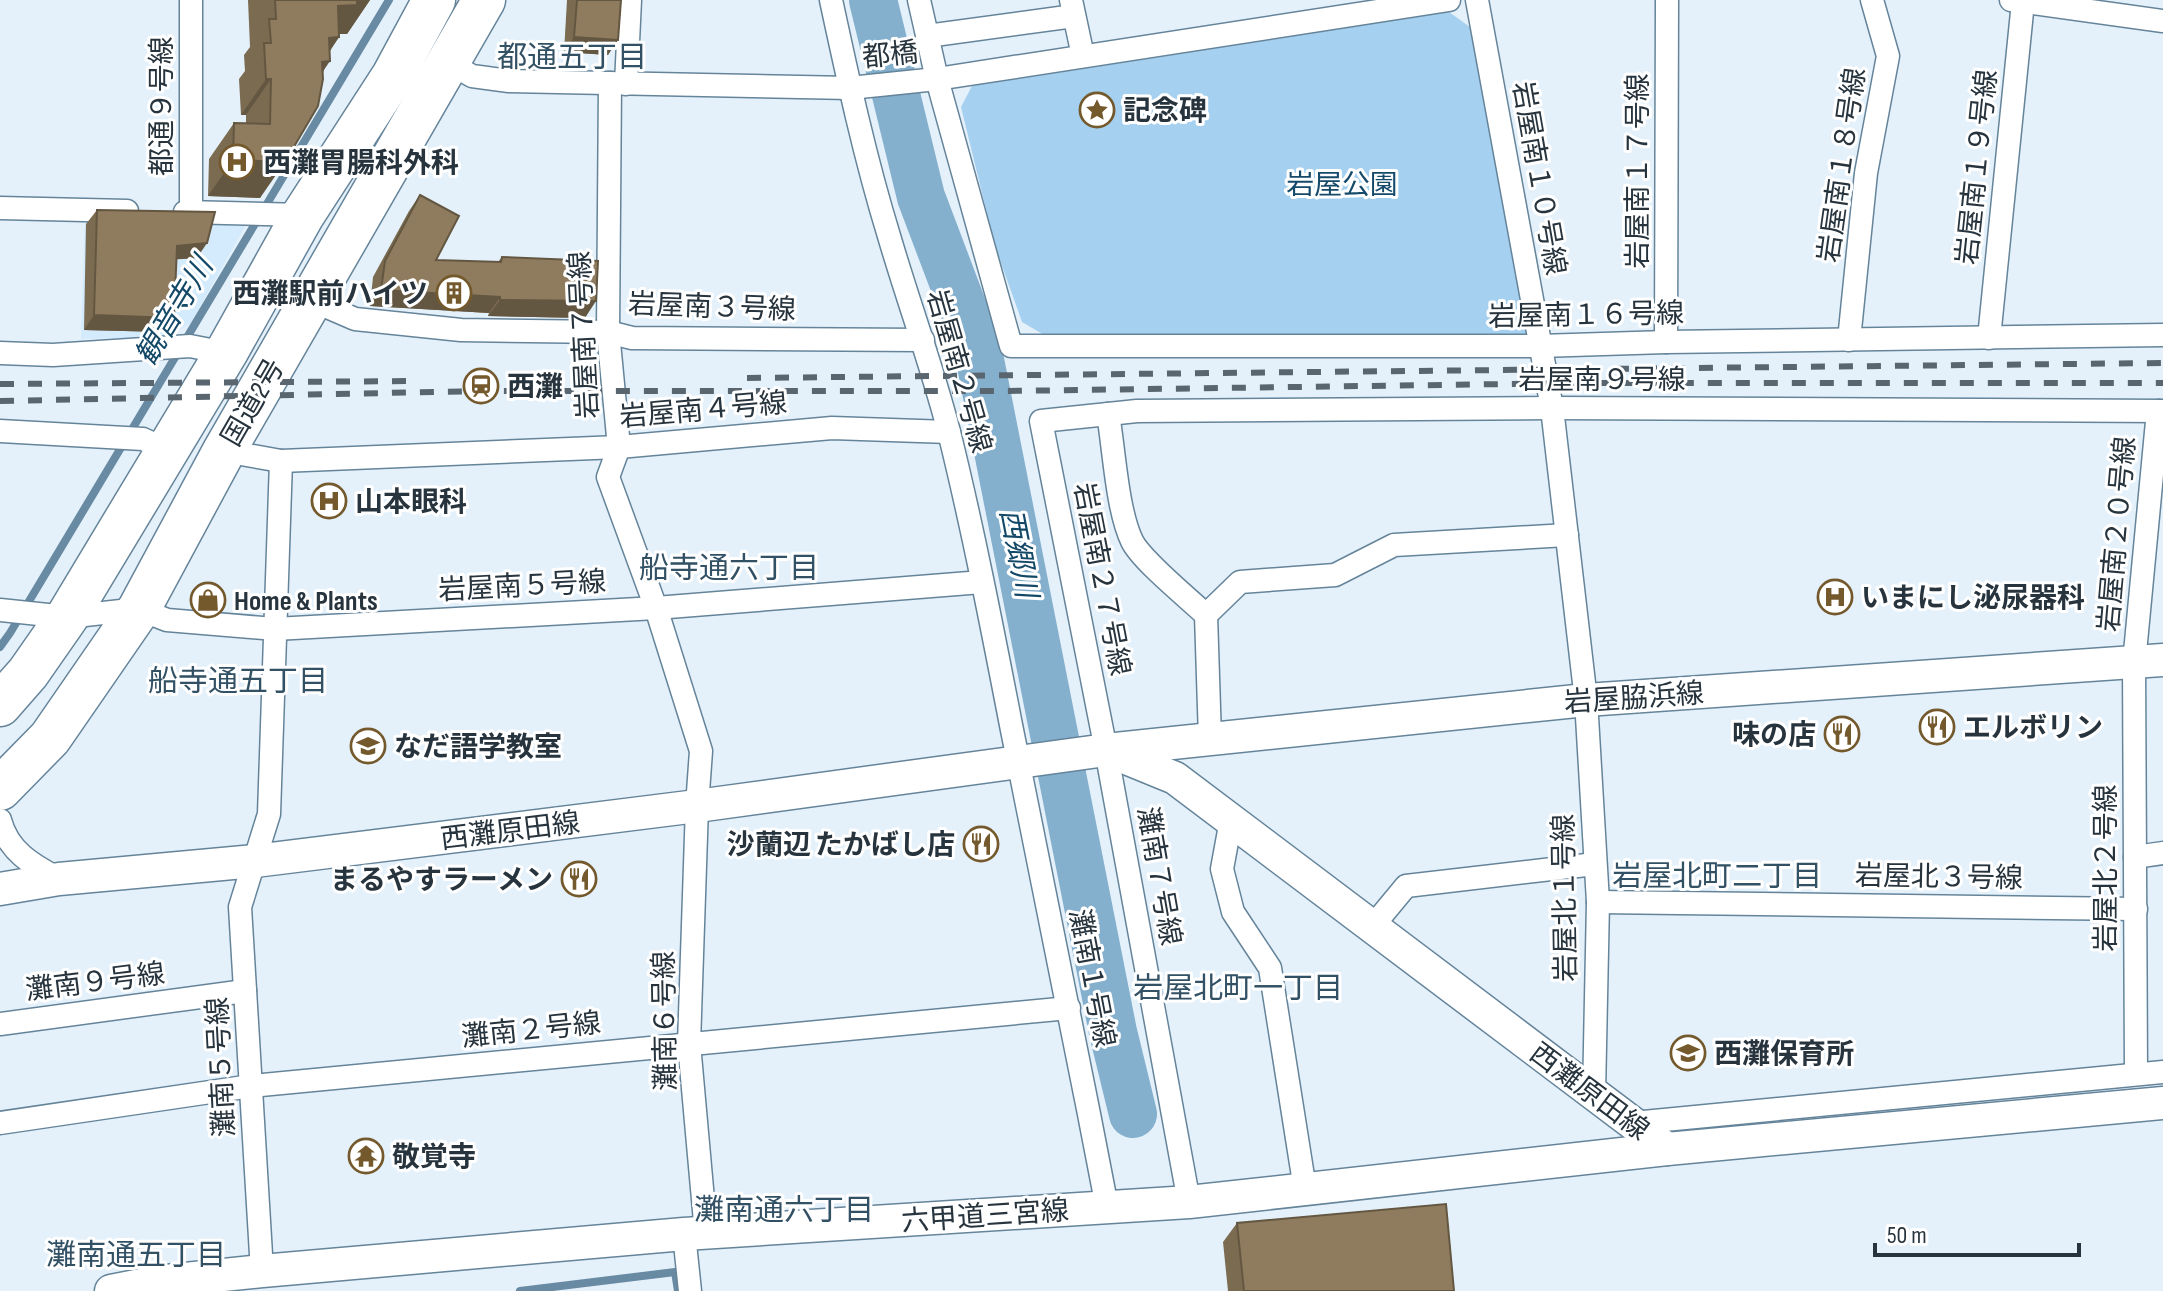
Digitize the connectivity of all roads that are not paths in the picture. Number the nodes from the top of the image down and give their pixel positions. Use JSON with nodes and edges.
{"nodes":[{"id":1,"x":191,"y":0,"type":"edge"},
{"id":2,"x":434,"y":0,"type":"edge"},
{"id":3,"x":630,"y":0,"type":"edge"},
{"id":4,"x":831,"y":0,"type":"edge"},
{"id":5,"x":919,"y":0,"type":"edge"},
{"id":6,"x":1449,"y":0,"type":"edge"},
{"id":7,"x":1477,"y":0,"type":"edge"},
{"id":8,"x":1667,"y":0,"type":"edge"},
{"id":9,"x":1872,"y":0,"type":"edge"},
{"id":10,"x":2017,"y":1,"type":"edge"},
{"id":11,"x":1072,"y":8,"type":"edge"},
{"id":12,"x":2163,"y":21,"type":"edge"},
{"id":13,"x":464,"y":23,"type":"edge"},
{"id":14,"x":927,"y":36,"type":"junction"},
{"id":15,"x":415,"y":37,"type":"junction"},
{"id":16,"x":1083,"y":56,"type":"junction"},
{"id":17,"x":937,"y":79,"type":"junction"},
{"id":18,"x":618,"y":84,"type":"junction"},
{"id":19,"x":850,"y":88,"type":"junction"},
{"id":20,"x":0,"y":208,"type":"edge"},
{"id":21,"x":191,"y":212,"type":"junction"},
{"id":22,"x":292,"y":215,"type":"junction"},
{"id":23,"x":311,"y":300,"type":"junction"},
{"id":24,"x":608,"y":332,"type":"junction"},
{"id":25,"x":2163,"y":335,"type":"edge"},
{"id":26,"x":1989,"y":338,"type":"junction"},
{"id":27,"x":923,"y":340,"type":"junction"},
{"id":28,"x":1849,"y":340,"type":"junction"},
{"id":29,"x":1666,"y":342,"type":"junction"},
{"id":30,"x":1540,"y":346,"type":"junction"},
{"id":31,"x":208,"y":350,"type":"junction"},
{"id":32,"x":0,"y":353,"type":"edge"},
{"id":33,"x":1552,"y":408,"type":"junction"},
{"id":34,"x":2160,"y":411,"type":"edge"},
{"id":35,"x":1108,"y":414,"type":"junction"},
{"id":36,"x":1041,"y":421,"type":"joint"},
{"id":37,"x":0,"y":431,"type":"edge"},
{"id":38,"x":949,"y":432,"type":"junction"},
{"id":39,"x":156,"y":445,"type":"junction"},
{"id":40,"x":619,"y":447,"type":"junction"},
{"id":41,"x":224,"y":451,"type":"junction"},
{"id":42,"x":281,"y":461,"type":"junction"},
{"id":43,"x":1567,"y":535,"type":"junction"},
{"id":44,"x":982,"y":582,"type":"junction"},
{"id":45,"x":656,"y":608,"type":"junction"},
{"id":46,"x":139,"y":609,"type":"junction"},
{"id":47,"x":0,"y":610,"type":"edge"},
{"id":48,"x":1206,"y":615,"type":"junction"},
{"id":49,"x":67,"y":617,"type":"junction"},
{"id":50,"x":275,"y":629,"type":"junction"},
{"id":51,"x":2148,"y":662,"type":"edge"},
{"id":52,"x":1586,"y":700,"type":"junction"},
{"id":53,"x":0,"y":705,"type":"edge"},
{"id":54,"x":1210,"y":739,"type":"junction"},
{"id":55,"x":1106,"y":750,"type":"junction"},
{"id":56,"x":1019,"y":761,"type":"junction"},
{"id":57,"x":0,"y":789,"type":"edge"},
{"id":58,"x":697,"y":806,"type":"junction"},
{"id":59,"x":0,"y":820,"type":"edge"},
{"id":60,"x":1231,"y":820,"type":"junction"},
{"id":61,"x":2163,"y":853,"type":"edge"},
{"id":62,"x":2135,"y":857,"type":"junction"},
{"id":63,"x":255,"y":861,"type":"junction"},
{"id":64,"x":1595,"y":864,"type":"junction"},
{"id":65,"x":59,"y":879,"type":"junction"},
{"id":66,"x":0,"y":889,"type":"edge"},
{"id":67,"x":1598,"y":902,"type":"junction"},
{"id":68,"x":2136,"y":909,"type":"junction"},
{"id":69,"x":1372,"y":927,"type":"junction"},
{"id":70,"x":245,"y":991,"type":"junction"},
{"id":71,"x":1069,"y":1008,"type":"junction"},
{"id":72,"x":0,"y":1024,"type":"edge"},
{"id":73,"x":689,"y":1044,"type":"junction"},
{"id":74,"x":2163,"y":1072,"type":"edge"},
{"id":75,"x":2136,"y":1073,"type":"junction"},
{"id":76,"x":251,"y":1086,"type":"junction"},
{"id":77,"x":1594,"y":1094,"type":"junction"},
{"id":78,"x":2163,"y":1103,"type":"edge"},
{"id":79,"x":0,"y":1123,"type":"edge"},
{"id":80,"x":1633,"y":1123,"type":"junction"},
{"id":81,"x":1667,"y":1149,"type":"junction"},
{"id":82,"x":1305,"y":1189,"type":"junction"},
{"id":83,"x":1189,"y":1202,"type":"junction"},
{"id":84,"x":1107,"y":1207,"type":"junction"},
{"id":85,"x":695,"y":1234,"type":"junction"},
{"id":86,"x":262,"y":1271,"type":"junction"},
{"id":87,"x":111,"y":1291,"type":"edge"},
{"id":88,"x":690,"y":1291,"type":"edge"}],
"edges":[{"from":1,"to":21,"type":"street","name":"都通９号線"},
{"from":2,"to":15,"type":"highway","name":"国道2号"},
{"from":3,"to":18,"type":"street","name":"岩屋南７号線"},
{"from":4,"to":19,"type":"street","name":"岩屋南２号線"},
{"from":5,"to":14,"type":"street"},
{"from":6,"to":16,"type":"street","name":"都橋"},
{"from":7,"to":30,"type":"street","name":"岩屋南１０号線"},
{"from":8,"to":29,"type":"street","name":"岩屋南１７号線"},
{"from":9,"to":28,"type":"street","name":"岩屋南１８号線"},
{"from":10,"to":12,"type":"street"},
{"from":10,"to":26,"type":"street","name":"岩屋南１９号線"},
{"from":11,"to":14,"type":"street"},
{"from":11,"to":16,"type":"street"},
{"from":13,"to":15,"type":"street","name":"都橋"},
{"from":13,"to":18,"type":"street","name":"都橋"},
{"from":13,"to":23,"type":"highway","name":"国道2号"},
{"from":14,"to":17,"type":"street"},
{"from":15,"to":22,"type":"highway","name":"国道2号"},
{"from":16,"to":17,"type":"street","name":"都橋"},
{"from":17,"to":19,"type":"street","name":"都橋"},
{"from":17,"to":30,"type":"street","name":"岩屋南１６号線"},
{"from":18,"to":19,"type":"street","name":"都橋"},
{"from":18,"to":24,"type":"street","name":"岩屋南７号線"},
{"from":19,"to":27,"type":"street","name":"岩屋南２号線"},
{"from":20,"to":21,"type":"street"},
{"from":21,"to":22,"type":"street"},
{"from":22,"to":31,"type":"highway","name":"国道2号"},
{"from":23,"to":24,"type":"street","name":"岩屋南３号線"},
{"from":23,"to":41,"type":"highway","name":"国道2号"},
{"from":24,"to":27,"type":"street","name":"岩屋南３号線"},
{"from":24,"to":40,"type":"street","name":"岩屋南７号線"},
{"from":25,"to":26,"type":"street","name":"岩屋南１６号線"},
{"from":26,"to":28,"type":"street","name":"岩屋南１６号線"},
{"from":27,"to":38,"type":"street","name":"岩屋南２号線"},
{"from":28,"to":29,"type":"street","name":"岩屋南１６号線"},
{"from":29,"to":30,"type":"street","name":"岩屋南１６号線"},
{"from":30,"to":33,"type":"street","name":"岩屋南１０号線"},
{"from":31,"to":32,"type":"street"},
{"from":31,"to":39,"type":"highway","name":"国道2号"},
{"from":33,"to":34,"type":"street","name":"岩屋南９号線"},
{"from":33,"to":35,"type":"street","name":"岩屋南９号線"},
{"from":33,"to":43,"type":"street","name":"岩屋南１０号線"},
{"from":34,"to":51,"type":"street","name":"岩屋南２０号線"},
{"from":35,"to":36,"type":"street","name":"岩屋南９号線"},
{"from":35,"to":48,"type":"street"},
{"from":36,"to":55,"type":"street","name":"岩屋南２７号線"},
{"from":37,"to":39,"type":"street"},
{"from":38,"to":40,"type":"street","name":"岩屋南４号線"},
{"from":38,"to":44,"type":"street","name":"岩屋南２号線"},
{"from":39,"to":49,"type":"highway","name":"国道2号"},
{"from":40,"to":42,"type":"street","name":"岩屋南４号線"},
{"from":40,"to":45,"type":"street","name":"岩屋南７号線"},
{"from":41,"to":42,"type":"street","name":"岩屋南４号線"},
{"from":41,"to":46,"type":"highway","name":"国道2号"},
{"from":42,"to":50,"type":"street","name":"灘南５号線"},
{"from":43,"to":48,"type":"street"},
{"from":43,"to":52,"type":"street","name":"岩屋南１０号線"},
{"from":44,"to":45,"type":"street","name":"岩屋南５号線"},
{"from":44,"to":56,"type":"street","name":"岩屋南２号線"},
{"from":45,"to":50,"type":"street","name":"岩屋南５号線"},
{"from":45,"to":58,"type":"street","name":"岩屋南７号線"},
{"from":46,"to":49,"type":"street","name":"岩屋南５号線"},
{"from":46,"to":50,"type":"street","name":"岩屋南５号線"},
{"from":46,"to":57,"type":"highway","name":"国道2号"},
{"from":47,"to":49,"type":"street","name":"岩屋南５号線"},
{"from":48,"to":54,"type":"street"},
{"from":49,"to":53,"type":"highway","name":"国道2号"},
{"from":50,"to":63,"type":"street","name":"灘南５号線"},
{"from":51,"to":52,"type":"street","name":"岩屋脇浜線"},
{"from":51,"to":62,"type":"street","name":"岩屋北２号線"},
{"from":52,"to":54,"type":"street","name":"岩屋脇浜線"},
{"from":52,"to":64,"type":"street","name":"岩屋北１号線"},
{"from":54,"to":55,"type":"street","name":"岩屋脇浜線"},
{"from":55,"to":56,"type":"street","name":"岩屋脇浜線"},
{"from":55,"to":60,"type":"street","name":"西灘原田線"},
{"from":55,"to":83,"type":"street","name":"灘南７号線"},
{"from":56,"to":58,"type":"street","name":"西灘原田線"},
{"from":56,"to":71,"type":"street","name":"灘南１号線"},
{"from":58,"to":63,"type":"street","name":"西灘原田線"},
{"from":58,"to":73,"type":"street","name":"灘南６号線"},
{"from":59,"to":65,"type":"street"},
{"from":60,"to":69,"type":"street","name":"西灘原田線"},
{"from":60,"to":82,"type":"street"},
{"from":61,"to":62,"type":"street"},
{"from":62,"to":68,"type":"street","name":"岩屋北２号線"},
{"from":63,"to":65,"type":"street","name":"西灘原田線"},
{"from":63,"to":70,"type":"street","name":"灘南５号線"},
{"from":64,"to":67,"type":"street","name":"岩屋北１号線"},
{"from":64,"to":69,"type":"street"},
{"from":65,"to":66,"type":"street","name":"西灘原田線"},
{"from":67,"to":68,"type":"street","name":"岩屋北３号線"},
{"from":67,"to":77,"type":"street","name":"岩屋北１号線"},
{"from":68,"to":75,"type":"street","name":"岩屋北２号線"},
{"from":69,"to":77,"type":"street","name":"西灘原田線"},
{"from":70,"to":72,"type":"street","name":"灘南９号線"},
{"from":70,"to":76,"type":"street","name":"灘南５号線"},
{"from":71,"to":73,"type":"street","name":"灘南２号線"},
{"from":71,"to":84,"type":"street","name":"灘南１号線"},
{"from":73,"to":76,"type":"street","name":"灘南２号線"},
{"from":73,"to":85,"type":"street","name":"灘南６号線"},
{"from":74,"to":75,"type":"street"},
{"from":75,"to":80,"type":"street"},
{"from":76,"to":79,"type":"street","name":"灘南２号線"},
{"from":76,"to":86,"type":"street","name":"灘南５号線"},
{"from":77,"to":80,"type":"street","name":"西灘原田線"},
{"from":78,"to":81,"type":"street","name":"西灘原田線"},
{"from":80,"to":81,"type":"street","name":"西灘原田線"},
{"from":81,"to":82,"type":"street","name":"六甲道三宮線"},
{"from":82,"to":83,"type":"street","name":"六甲道三宮線"},
{"from":83,"to":84,"type":"street","name":"六甲道三宮線"},
{"from":84,"to":85,"type":"street","name":"六甲道三宮線"},
{"from":85,"to":86,"type":"street","name":"六甲道三宮線"},
{"from":85,"to":88,"type":"street","name":"灘南６号線"},
{"from":86,"to":87,"type":"street","name":"六甲道三宮線"}]}
